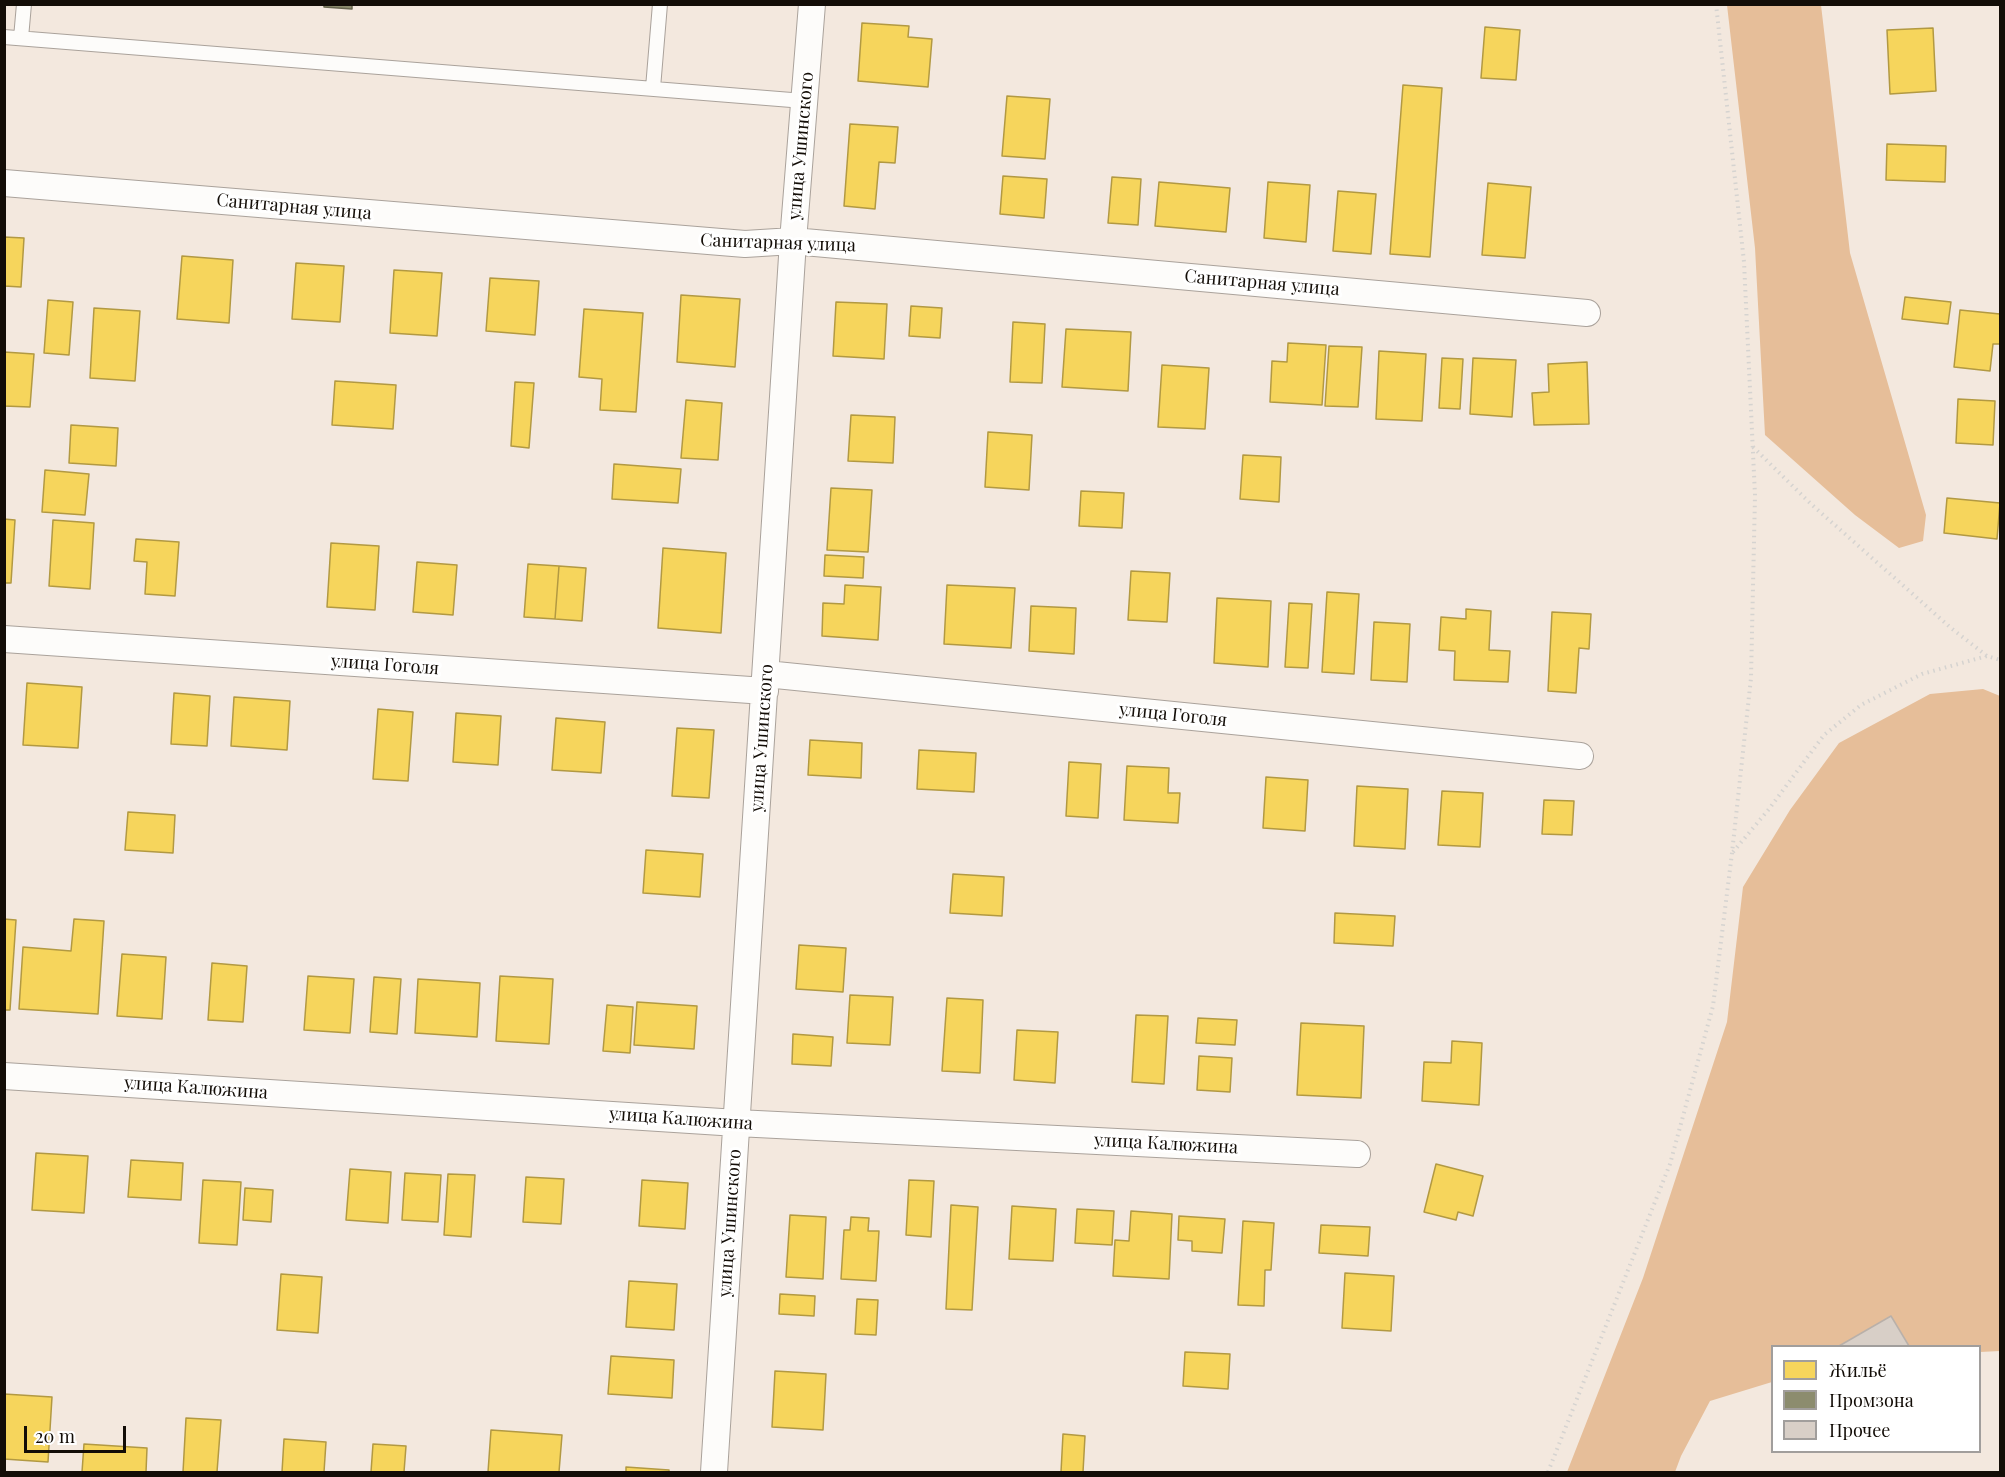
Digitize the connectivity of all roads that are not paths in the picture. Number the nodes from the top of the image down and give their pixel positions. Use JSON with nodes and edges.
{"nodes":[{"id":1,"x":24,"y":4,"type":"edge"},
{"id":2,"x":660,"y":4,"type":"edge"},
{"id":3,"x":812,"y":4,"type":"edge"},
{"id":4,"x":4,"y":37,"type":"edge"},
{"id":5,"x":21,"y":38,"type":"junction"},
{"id":6,"x":653,"y":88,"type":"junction"},
{"id":7,"x":804,"y":100,"type":"junction"},
{"id":8,"x":4,"y":183,"type":"edge"},
{"id":9,"x":793,"y":241,"type":"junction"},
{"id":10,"x":1587,"y":313,"type":"dead end"},
{"id":11,"x":4,"y":639,"type":"edge"},
{"id":12,"x":765,"y":683,"type":"junction"},
{"id":13,"x":1580,"y":756,"type":"dead end"},
{"id":14,"x":4,"y":1076,"type":"edge"},
{"id":15,"x":737,"y":1123,"type":"junction"},
{"id":16,"x":1357,"y":1154,"type":"dead end"},
{"id":17,"x":714,"y":1473,"type":"edge"}],
"edges":[{"from":1,"to":5,"type":"lane"},
{"from":2,"to":6,"type":"lane"},
{"from":3,"to":7,"type":"street","name":"улица Ушинского"},
{"from":4,"to":5,"type":"lane"},
{"from":5,"to":6,"type":"lane"},
{"from":6,"to":7,"type":"lane"},
{"from":7,"to":9,"type":"street","name":"улица Ушинского"},
{"from":8,"to":9,"type":"street","name":"Санитарная улица"},
{"from":9,"to":10,"type":"street","name":"Санитарная улица"},
{"from":9,"to":12,"type":"street","name":"улица Ушинского"},
{"from":11,"to":12,"type":"street","name":"улица Гоголя"},
{"from":12,"to":13,"type":"street","name":"улица Гоголя"},
{"from":12,"to":15,"type":"street","name":"улица Ушинского"},
{"from":14,"to":15,"type":"street","name":"улица Калюжина"},
{"from":15,"to":16,"type":"street","name":"улица Калюжина"},
{"from":15,"to":17,"type":"street","name":"улица Ушинского"}]}
